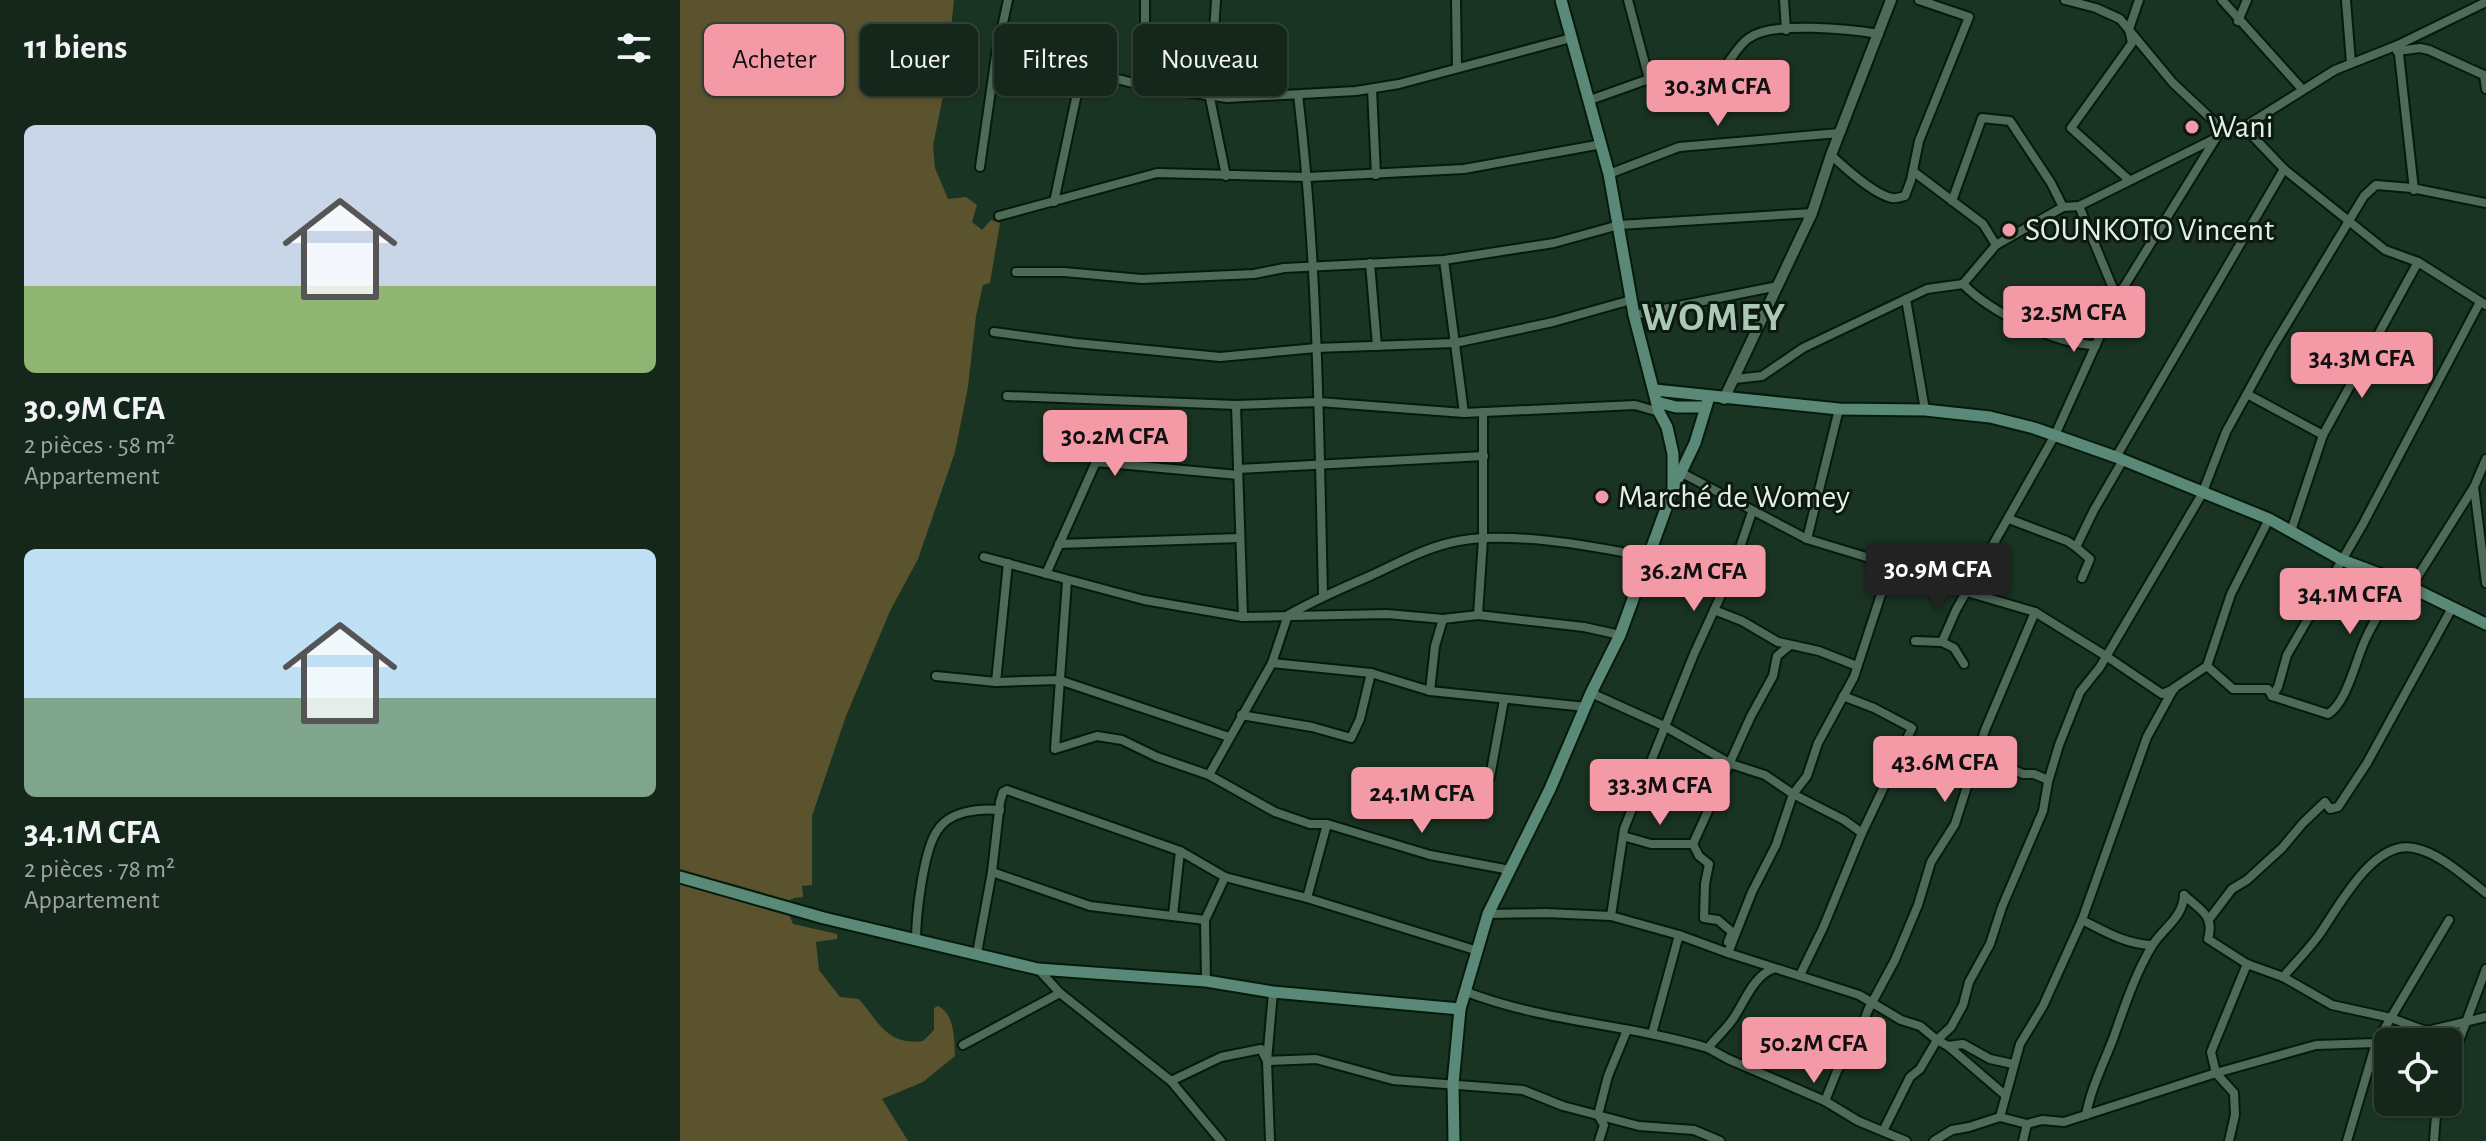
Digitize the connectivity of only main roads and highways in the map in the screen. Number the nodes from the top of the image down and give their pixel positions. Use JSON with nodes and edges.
{"nodes":[{"id":1,"x":1561,"y":0,"type":"edge"},
{"id":2,"x":1657,"y":401,"type":"junction"},
{"id":3,"x":1707,"y":402,"type":"junction"},
{"id":4,"x":1673,"y":489,"type":"junction"},
{"id":5,"x":2486,"y":624,"type":"edge"},
{"id":6,"x":680,"y":877,"type":"edge"},
{"id":7,"x":1460,"y":1009,"type":"junction"},
{"id":8,"x":1454,"y":1141,"type":"edge"}],
"edges":[{"from":1,"to":2,"type":"main road"},
{"from":2,"to":3,"type":"main road"},
{"from":2,"to":4,"type":"main road"},
{"from":3,"to":4,"type":"main road"},
{"from":3,"to":5,"type":"main road"},
{"from":4,"to":7,"type":"main road"},
{"from":6,"to":7,"type":"main road"},
{"from":7,"to":8,"type":"main road"}]}
